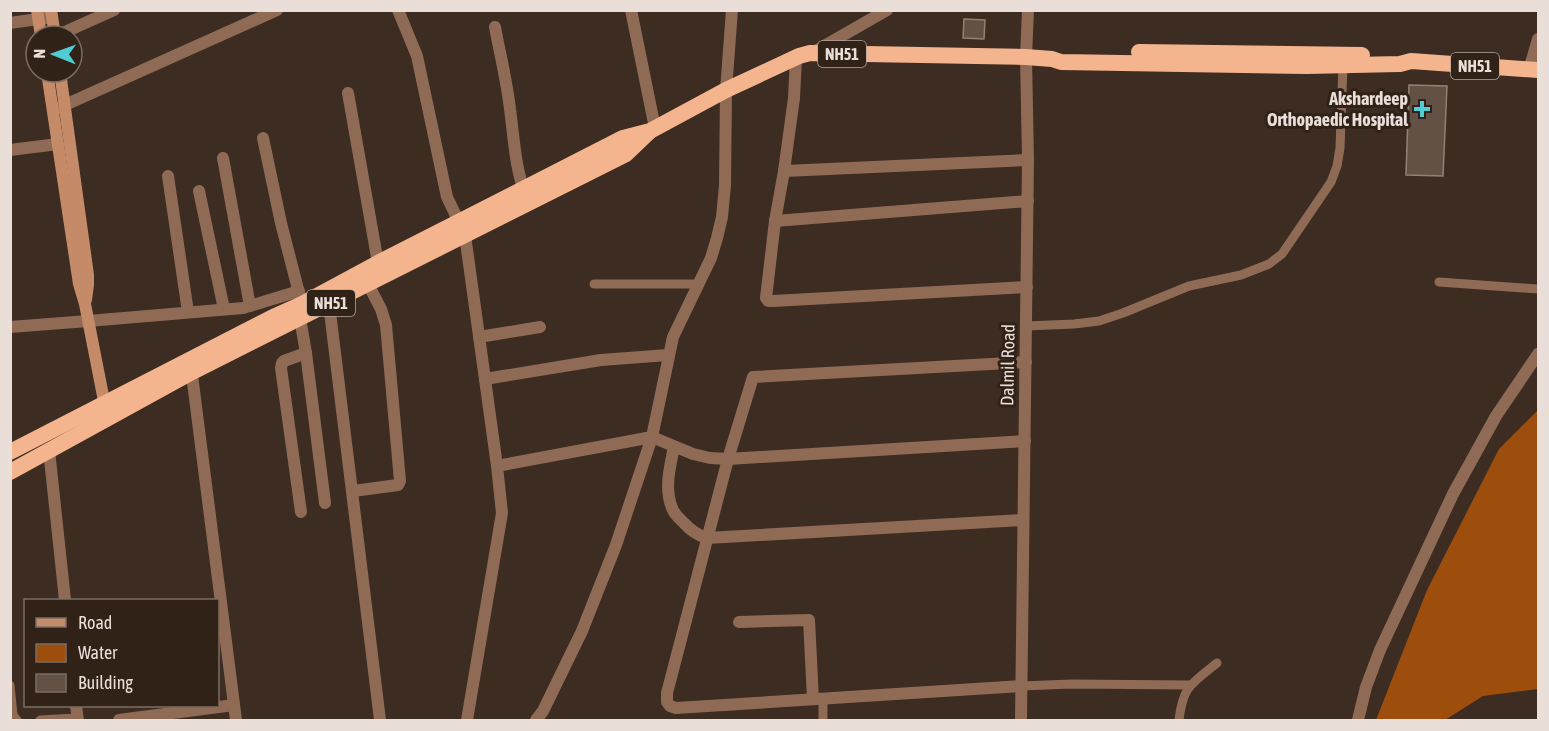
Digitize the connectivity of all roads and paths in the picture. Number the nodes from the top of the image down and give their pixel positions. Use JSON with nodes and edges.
{"nodes":[{"id":1,"x":114,"y":10,"type":"edge"},
{"id":2,"x":277,"y":10,"type":"edge"},
{"id":3,"x":398,"y":10,"type":"edge"},
{"id":4,"x":632,"y":10,"type":"edge"},
{"id":5,"x":732,"y":10,"type":"edge"},
{"id":6,"x":886,"y":10,"type":"edge"},
{"id":7,"x":1028,"y":10,"type":"edge"},
{"id":8,"x":52,"y":14,"type":"edge"},
{"id":9,"x":37,"y":15,"type":"edge"},
{"id":10,"x":870,"y":15,"type":"edge"},
{"id":11,"x":10,"y":23,"type":"edge"},
{"id":12,"x":83,"y":24,"type":"edge"},
{"id":13,"x":495,"y":27,"type":"dead end"},
{"id":14,"x":1539,"y":39,"type":"edge"},
{"id":15,"x":803,"y":56,"type":"junction"},
{"id":16,"x":1026,"y":57,"type":"junction"},
{"id":17,"x":1307,"y":60,"type":"junction"},
{"id":18,"x":1411,"y":61,"type":"junction"},
{"id":19,"x":1343,"y":65,"type":"junction"},
{"id":20,"x":1534,"y":70,"type":"edge"},
{"id":21,"x":50,"y":84,"type":"edge"},
{"id":22,"x":59,"y":84,"type":"edge"},
{"id":23,"x":726,"y":90,"type":"junction"},
{"id":24,"x":348,"y":93,"type":"dead end"},
{"id":25,"x":58,"y":107,"type":"junction"},
{"id":26,"x":652,"y":130,"type":"junction"},
{"id":27,"x":263,"y":138,"type":"dead end"},
{"id":28,"x":58,"y":144,"type":"junction"},
{"id":29,"x":10,"y":150,"type":"edge"},
{"id":30,"x":223,"y":158,"type":"dead end"},
{"id":31,"x":1028,"y":160,"type":"junction"},
{"id":32,"x":784,"y":171,"type":"junction"},
{"id":33,"x":168,"y":176,"type":"dead end"},
{"id":34,"x":199,"y":190,"type":"dead end"},
{"id":35,"x":526,"y":196,"type":"junction"},
{"id":36,"x":1028,"y":201,"type":"junction"},
{"id":37,"x":775,"y":221,"type":"junction"},
{"id":38,"x":462,"y":228,"type":"junction"},
{"id":39,"x":378,"y":262,"type":"junction"},
{"id":40,"x":1439,"y":282,"type":"dead end"},
{"id":41,"x":368,"y":284,"type":"junction"},
{"id":42,"x":594,"y":284,"type":"dead end"},
{"id":43,"x":699,"y":284,"type":"junction"},
{"id":44,"x":1027,"y":287,"type":"junction"},
{"id":45,"x":1539,"y":289,"type":"edge"},
{"id":46,"x":85,"y":304,"type":"junction"},
{"id":47,"x":329,"y":304,"type":"junction"},
{"id":48,"x":250,"y":306,"type":"junction"},
{"id":49,"x":302,"y":307,"type":"junction"},
{"id":50,"x":224,"y":309,"type":"junction"},
{"id":51,"x":188,"y":312,"type":"junction"},
{"id":52,"x":88,"y":321,"type":"junction"},
{"id":53,"x":1026,"y":326,"type":"junction"},
{"id":54,"x":10,"y":327,"type":"edge"},
{"id":55,"x":540,"y":327,"type":"dead end"},
{"id":56,"x":479,"y":337,"type":"junction"},
{"id":57,"x":306,"y":353,"type":"junction"},
{"id":58,"x":1539,"y":354,"type":"edge"},
{"id":59,"x":668,"y":355,"type":"junction"},
{"id":60,"x":1026,"y":363,"type":"junction"},
{"id":61,"x":191,"y":366,"type":"junction"},
{"id":62,"x":485,"y":378,"type":"junction"},
{"id":63,"x":106,"y":411,"type":"junction"},
{"id":64,"x":652,"y":437,"type":"junction"},
{"id":65,"x":1024,"y":441,"type":"junction"},
{"id":66,"x":674,"y":447,"type":"junction"},
{"id":67,"x":49,"y":450,"type":"junction"},
{"id":68,"x":10,"y":452,"type":"edge"},
{"id":69,"x":728,"y":459,"type":"junction"},
{"id":70,"x":497,"y":466,"type":"junction"},
{"id":71,"x":10,"y":472,"type":"edge"},
{"id":72,"x":353,"y":491,"type":"junction"},
{"id":73,"x":325,"y":503,"type":"dead end"},
{"id":74,"x":301,"y":512,"type":"dead end"},
{"id":75,"x":1023,"y":519,"type":"junction"},
{"id":76,"x":707,"y":538,"type":"junction"},
{"id":77,"x":65,"y":599,"type":"edge"},
{"id":78,"x":219,"y":599,"type":"edge"},
{"id":79,"x":220,"y":608,"type":"edge"},
{"id":80,"x":739,"y":622,"type":"dead end"},
{"id":81,"x":1217,"y":663,"type":"dead end"},
{"id":82,"x":10,"y":685,"type":"edge"},
{"id":83,"x":1189,"y":685,"type":"junction"},
{"id":84,"x":1021,"y":686,"type":"junction"},
{"id":85,"x":818,"y":699,"type":"junction"},
{"id":86,"x":234,"y":705,"type":"junction"},
{"id":87,"x":219,"y":707,"type":"edge"},
{"id":88,"x":219,"y":707,"type":"edge"},
{"id":89,"x":77,"y":715,"type":"edge"},
{"id":90,"x":17,"y":720,"type":"edge"},
{"id":91,"x":40,"y":720,"type":"edge"},
{"id":92,"x":119,"y":720,"type":"edge"},
{"id":93,"x":236,"y":720,"type":"edge"},
{"id":94,"x":380,"y":720,"type":"edge"},
{"id":95,"x":467,"y":720,"type":"edge"},
{"id":96,"x":537,"y":720,"type":"edge"},
{"id":97,"x":823,"y":720,"type":"edge"},
{"id":98,"x":1021,"y":720,"type":"edge"},
{"id":99,"x":1179,"y":720,"type":"edge"},
{"id":100,"x":1358,"y":720,"type":"edge"}],
"edges":[{"from":1,"to":12,"type":"street"},
{"from":2,"to":25,"type":"street"},
{"from":3,"to":38,"type":"street"},
{"from":4,"to":26,"type":"street"},
{"from":5,"to":23,"type":"street"},
{"from":6,"to":10,"type":"street"},
{"from":7,"to":16,"type":"street","name":"Dalmil Road"},
{"from":8,"to":9,"type":"street"},
{"from":9,"to":11,"type":"street"},
{"from":10,"to":15,"type":"street"},
{"from":13,"to":35,"type":"street"},
{"from":14,"to":20,"type":"street"},
{"from":15,"to":16,"type":"highway","number":"NH51"},
{"from":15,"to":23,"type":"highway","number":"NH51"},
{"from":15,"to":32,"type":"street"},
{"from":16,"to":17,"type":"highway","number":"NH51"},
{"from":16,"to":31,"type":"street","name":"Dalmil Road"},
{"from":17,"to":18,"type":"highway","number":"NH51"},
{"from":17,"to":19,"type":"highway","number":"NH51"},
{"from":18,"to":19,"type":"highway","number":"NH51"},
{"from":18,"to":20,"type":"highway","number":"NH51"},
{"from":19,"to":53,"type":"lane"},
{"from":21,"to":25,"type":"main road"},
{"from":22,"to":25,"type":"main road"},
{"from":23,"to":26,"type":"highway","number":"NH51"},
{"from":23,"to":43,"type":"street"},
{"from":24,"to":39,"type":"street"},
{"from":25,"to":28,"type":"main road"},
{"from":25,"to":46,"type":"main road"},
{"from":26,"to":35,"type":"highway","number":"NH51"},
{"from":27,"to":49,"type":"street"},
{"from":28,"to":29,"type":"street"},
{"from":28,"to":46,"type":"main road"},
{"from":30,"to":48,"type":"street"},
{"from":31,"to":32,"type":"street"},
{"from":31,"to":36,"type":"street","name":"Dalmil Road"},
{"from":32,"to":37,"type":"street"},
{"from":33,"to":51,"type":"street"},
{"from":34,"to":50,"type":"street"},
{"from":35,"to":38,"type":"highway","number":"NH51"},
{"from":36,"to":37,"type":"street"},
{"from":36,"to":44,"type":"street","name":"Dalmil Road"},
{"from":37,"to":44,"type":"street"},
{"from":38,"to":39,"type":"highway","number":"NH51"},
{"from":38,"to":41,"type":"highway","number":"NH51"},
{"from":38,"to":56,"type":"street"},
{"from":39,"to":49,"type":"highway","number":"NH51"},
{"from":40,"to":45,"type":"lane"},
{"from":41,"to":47,"type":"highway","number":"NH51"},
{"from":41,"to":72,"type":"street"},
{"from":42,"to":43,"type":"lane"},
{"from":43,"to":59,"type":"street"},
{"from":44,"to":53,"type":"street","name":"Dalmil Road"},
{"from":46,"to":52,"type":"main road"},
{"from":47,"to":49,"type":"highway","number":"NH51"},
{"from":47,"to":72,"type":"street"},
{"from":48,"to":49,"type":"street"},
{"from":48,"to":50,"type":"street"},
{"from":49,"to":57,"type":"street"},
{"from":49,"to":61,"type":"highway","number":"NH51"},
{"from":50,"to":51,"type":"street"},
{"from":51,"to":52,"type":"street"},
{"from":52,"to":54,"type":"street"},
{"from":52,"to":63,"type":"main road"},
{"from":53,"to":60,"type":"street","name":"Dalmil Road"},
{"from":55,"to":56,"type":"street"},
{"from":56,"to":62,"type":"street"},
{"from":57,"to":73,"type":"street"},
{"from":57,"to":74,"type":"street"},
{"from":58,"to":100,"type":"street"},
{"from":59,"to":62,"type":"street"},
{"from":59,"to":64,"type":"street"},
{"from":60,"to":65,"type":"street","name":"Dalmil Road"},
{"from":60,"to":69,"type":"street"},
{"from":61,"to":63,"type":"highway","number":"NH51"},
{"from":61,"to":78,"type":"street"},
{"from":62,"to":70,"type":"street"},
{"from":63,"to":67,"type":"highway","number":"NH51"},
{"from":63,"to":68,"type":"highway","number":"NH51"},
{"from":64,"to":66,"type":"street"},
{"from":64,"to":70,"type":"street"},
{"from":64,"to":96,"type":"street"},
{"from":65,"to":69,"type":"street"},
{"from":65,"to":75,"type":"street","name":"Dalmil Road"},
{"from":66,"to":69,"type":"street"},
{"from":66,"to":76,"type":"street"},
{"from":67,"to":71,"type":"highway","number":"NH51"},
{"from":67,"to":77,"type":"street"},
{"from":69,"to":76,"type":"street"},
{"from":70,"to":95,"type":"street"},
{"from":72,"to":94,"type":"street"},
{"from":75,"to":76,"type":"street"},
{"from":75,"to":84,"type":"street","name":"Dalmil Road"},
{"from":76,"to":85,"type":"street"},
{"from":79,"to":86,"type":"street"},
{"from":80,"to":85,"type":"street"},
{"from":81,"to":83,"type":"lane"},
{"from":82,"to":90,"type":"lane"},
{"from":83,"to":84,"type":"lane"},
{"from":83,"to":99,"type":"lane"},
{"from":84,"to":85,"type":"street"},
{"from":84,"to":98,"type":"street","name":"Dalmil Road"},
{"from":85,"to":97,"type":"lane"},
{"from":86,"to":88,"type":"street"},
{"from":86,"to":93,"type":"street"},
{"from":87,"to":92,"type":"street"},
{"from":89,"to":91,"type":"lane"}]}
